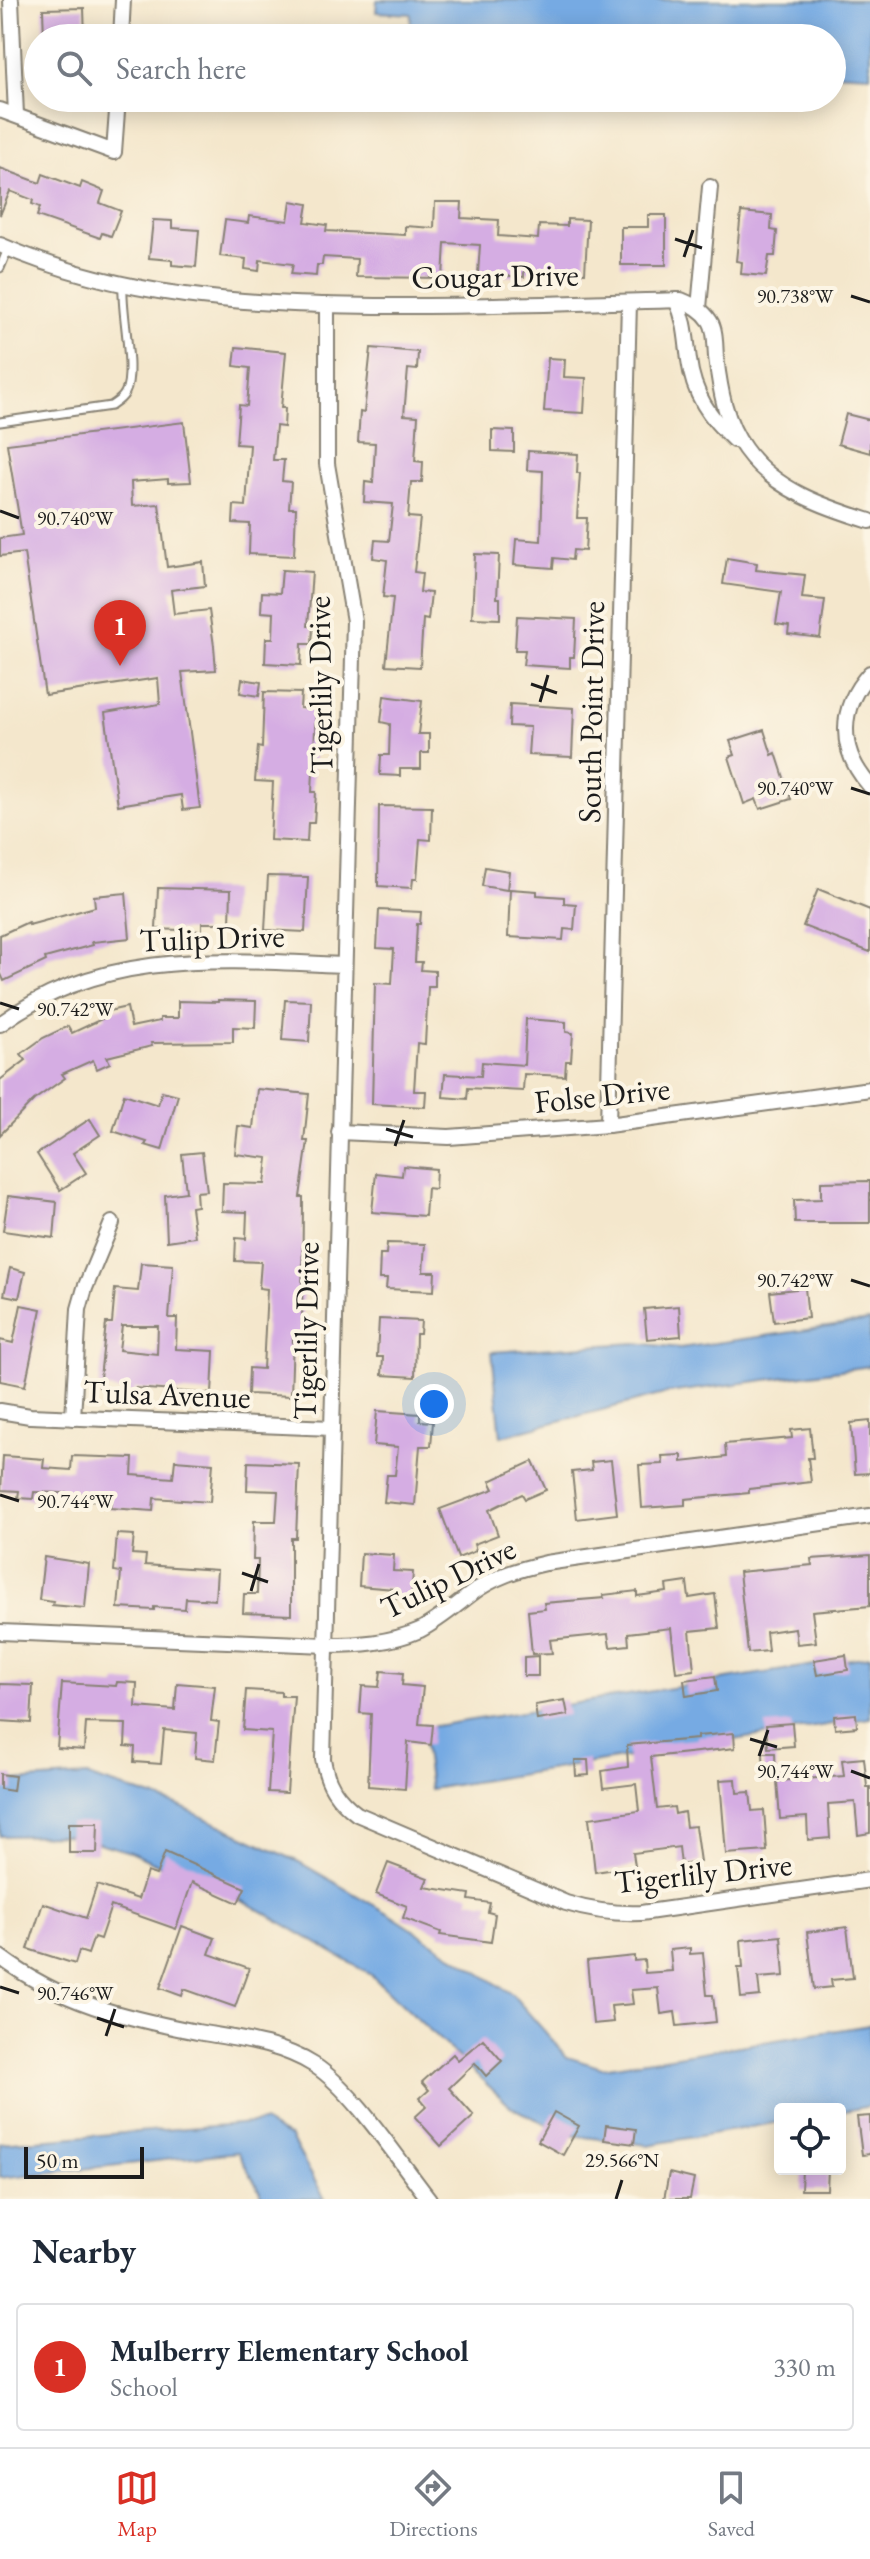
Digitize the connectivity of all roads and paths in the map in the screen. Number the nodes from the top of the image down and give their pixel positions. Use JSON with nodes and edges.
{"nodes":[{"id":1,"x":11,"y":0,"type":"edge"},
{"id":2,"x":123,"y":0,"type":"edge"},
{"id":3,"x":122,"y":24,"type":"edge"},
{"id":4,"x":0,"y":110,"type":"edge"},
{"id":5,"x":117,"y":112,"type":"edge"},
{"id":6,"x":16,"y":115,"type":"junction"},
{"id":7,"x":710,"y":187,"type":"dead end"},
{"id":8,"x":4,"y":247,"type":"edge"},
{"id":9,"x":0,"y":268,"type":"edge"},
{"id":10,"x":123,"y":286,"type":"junction"},
{"id":11,"x":676,"y":300,"type":"junction"},
{"id":12,"x":629,"y":302,"type":"junction"},
{"id":13,"x":327,"y":305,"type":"junction"},
{"id":14,"x":699,"y":308,"type":"junction"},
{"id":15,"x":0,"y":422,"type":"edge"},
{"id":16,"x":746,"y":451,"type":"junction"},
{"id":17,"x":870,"y":521,"type":"edge"},
{"id":18,"x":870,"y":673,"type":"edge"},
{"id":19,"x":870,"y":786,"type":"edge"},
{"id":20,"x":343,"y":965,"type":"junction"},
{"id":21,"x":0,"y":1024,"type":"edge"},
{"id":22,"x":870,"y":1089,"type":"edge"},
{"id":23,"x":608,"y":1125,"type":"junction"},
{"id":24,"x":339,"y":1132,"type":"junction"},
{"id":25,"x":112,"y":1223,"type":"dead end"},
{"id":26,"x":0,"y":1411,"type":"edge"},
{"id":27,"x":73,"y":1418,"type":"junction"},
{"id":28,"x":332,"y":1428,"type":"junction"},
{"id":29,"x":870,"y":1516,"type":"edge"},
{"id":30,"x":0,"y":1632,"type":"edge"},
{"id":31,"x":327,"y":1645,"type":"junction"},
{"id":32,"x":870,"y":1880,"type":"edge"},
{"id":33,"x":0,"y":1957,"type":"edge"},
{"id":34,"x":429,"y":2199,"type":"edge"}],
"edges":[{"from":1,"to":6,"type":"street"},
{"from":2,"to":3,"type":"street"},
{"from":4,"to":6,"type":"street"},
{"from":5,"to":6,"type":"street"},
{"from":7,"to":14,"type":"street"},
{"from":8,"to":9,"type":"lane"},
{"from":8,"to":10,"type":"street","name":"Cougar Drive"},
{"from":10,"to":13,"type":"street","name":"Cougar Drive"},
{"from":10,"to":15,"type":"lane"},
{"from":11,"to":12,"type":"street","name":"Cougar Drive"},
{"from":11,"to":14,"type":"street","name":"Cougar Drive"},
{"from":11,"to":16,"type":"street"},
{"from":12,"to":13,"type":"street","name":"Cougar Drive"},
{"from":12,"to":23,"type":"street","name":"South Point Drive"},
{"from":13,"to":20,"type":"street","name":"Tigerlily Drive"},
{"from":14,"to":16,"type":"street"},
{"from":16,"to":17,"type":"street"},
{"from":18,"to":19,"type":"street"},
{"from":20,"to":21,"type":"street","name":"Tulip Drive"},
{"from":20,"to":24,"type":"street","name":"Tigerlily Drive"},
{"from":22,"to":23,"type":"street","name":"Folse Drive"},
{"from":23,"to":24,"type":"street","name":"Folse Drive"},
{"from":24,"to":28,"type":"street","name":"Tigerlily Drive"},
{"from":25,"to":27,"type":"street"},
{"from":26,"to":27,"type":"street","name":"Tulsa Avenue"},
{"from":27,"to":28,"type":"street","name":"Tulsa Avenue"},
{"from":28,"to":31,"type":"street","name":"Tigerlily Drive"},
{"from":29,"to":31,"type":"street","name":"Tulip Drive"},
{"from":30,"to":31,"type":"street","name":"Tulip Drive"},
{"from":31,"to":32,"type":"street","name":"Tigerlily Drive"},
{"from":33,"to":34,"type":"street"}]}
